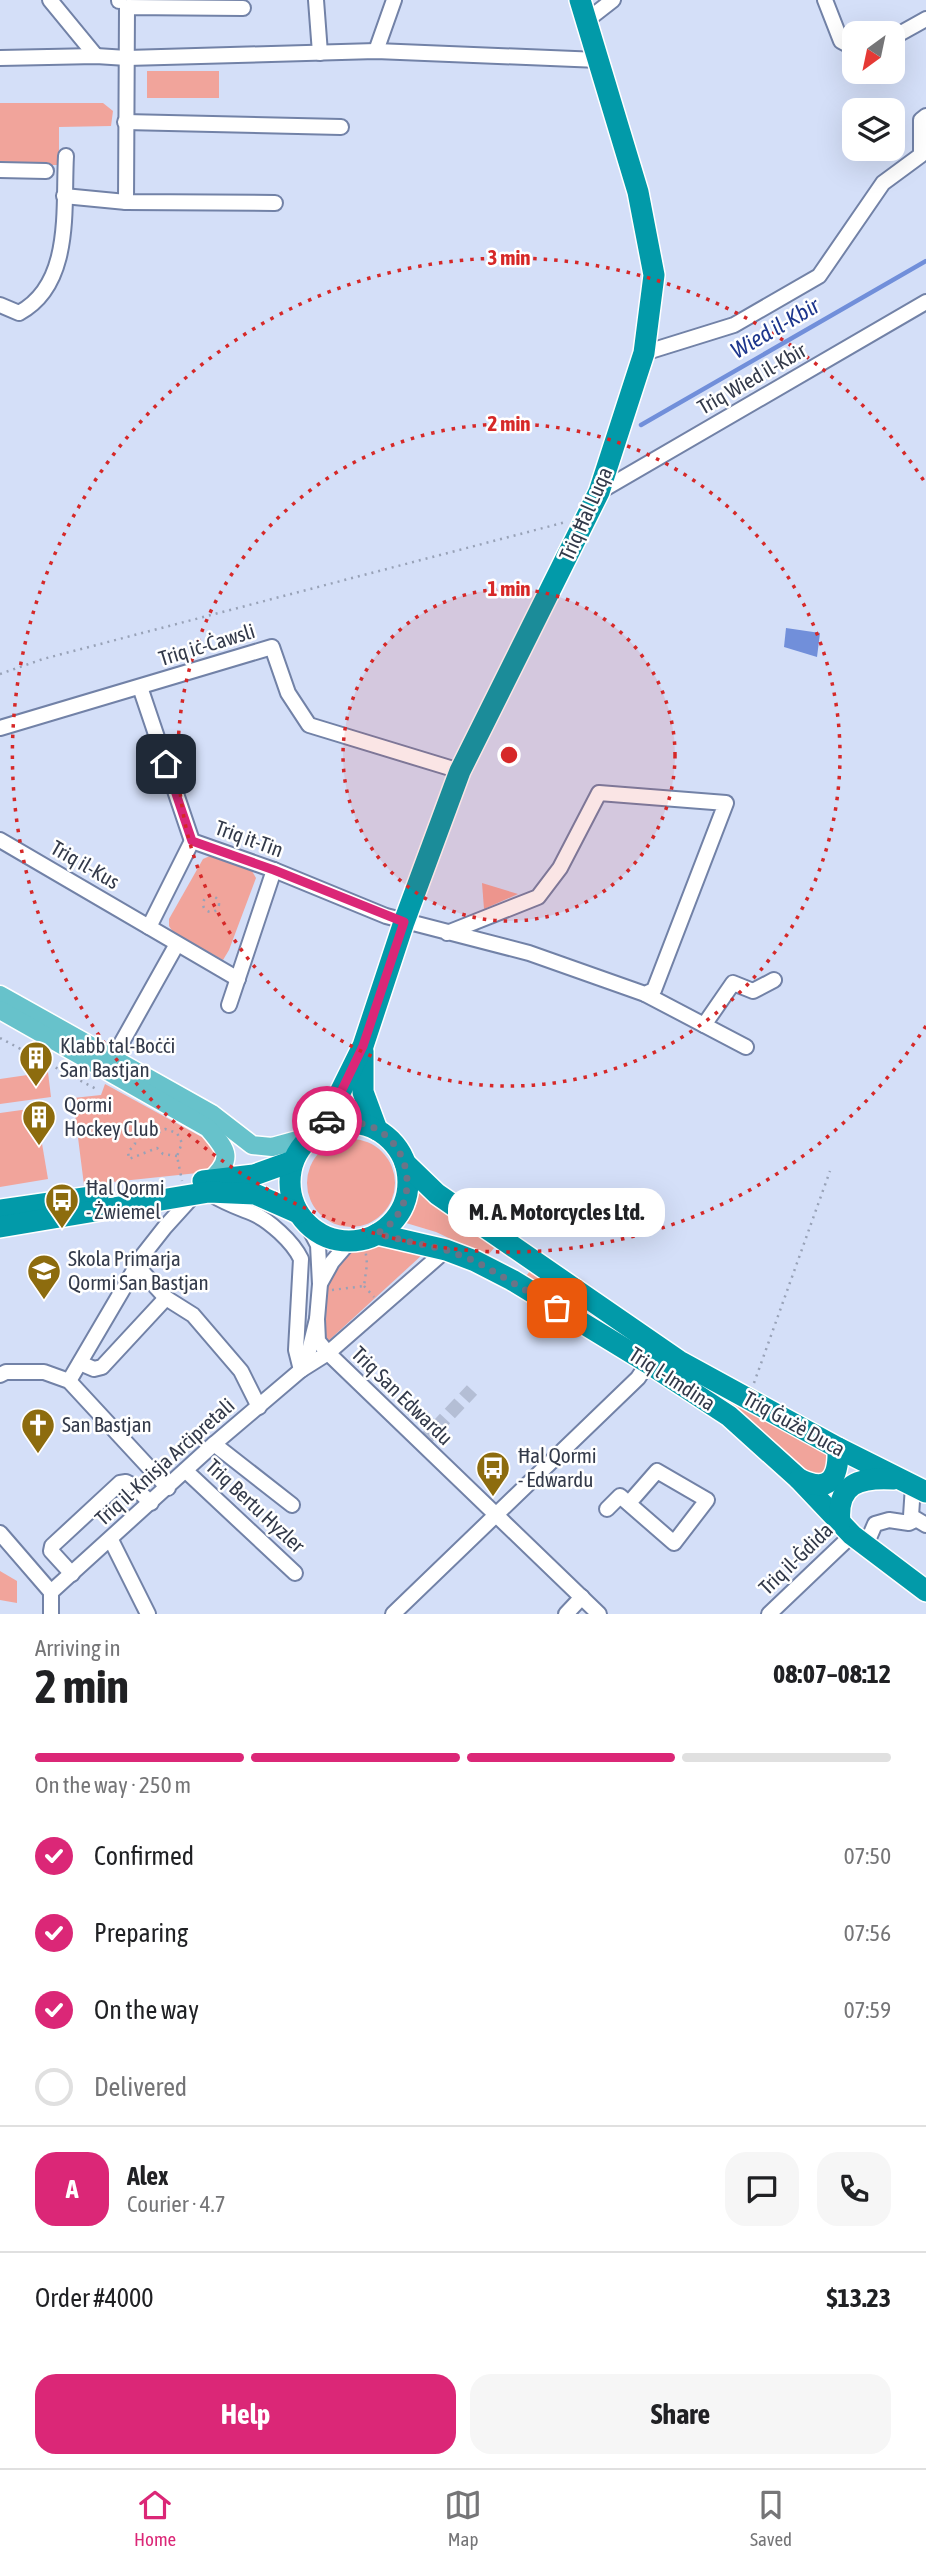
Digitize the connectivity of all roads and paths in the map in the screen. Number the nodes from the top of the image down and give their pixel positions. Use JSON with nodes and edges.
{"nodes":[{"id":1,"x":50,"y":0,"type":"edge"},
{"id":2,"x":316,"y":0,"type":"edge"},
{"id":3,"x":394,"y":0,"type":"edge"},
{"id":4,"x":580,"y":0,"type":"edge"},
{"id":5,"x":614,"y":0,"type":"edge"},
{"id":6,"x":825,"y":0,"type":"edge"},
{"id":7,"x":243,"y":8,"type":"dead end"},
{"id":8,"x":926,"y":19,"type":"edge"},
{"id":9,"x":586,"y":21,"type":"junction"},
{"id":10,"x":905,"y":31,"type":"edge"},
{"id":11,"x":842,"y":42,"type":"edge"},
{"id":12,"x":376,"y":51,"type":"junction"},
{"id":13,"x":320,"y":53,"type":"junction"},
{"id":14,"x":96,"y":56,"type":"junction"},
{"id":15,"x":0,"y":58,"type":"edge"},
{"id":16,"x":127,"y":58,"type":"junction"},
{"id":17,"x":599,"y":60,"type":"junction"},
{"id":18,"x":926,"y":116,"type":"edge"},
{"id":19,"x":125,"y":122,"type":"junction"},
{"id":20,"x":341,"y":127,"type":"dead end"},
{"id":21,"x":66,"y":156,"type":"dead end"},
{"id":22,"x":0,"y":170,"type":"edge"},
{"id":23,"x":46,"y":171,"type":"dead end"},
{"id":24,"x":64,"y":196,"type":"junction"},
{"id":25,"x":126,"y":202,"type":"junction"},
{"id":26,"x":275,"y":203,"type":"dead end"},
{"id":27,"x":926,"y":302,"type":"edge"},
{"id":28,"x":0,"y":305,"type":"edge"},
{"id":29,"x":645,"y":353,"type":"junction"},
{"id":30,"x":600,"y":492,"type":"junction"},
{"id":31,"x":590,"y":516,"type":"junction"},
{"id":32,"x":0,"y":674,"type":"edge"},
{"id":33,"x":140,"y":687,"type":"junction"},
{"id":34,"x":0,"y":728,"type":"edge"},
{"id":35,"x":460,"y":771,"type":"junction"},
{"id":36,"x":0,"y":839,"type":"edge"},
{"id":37,"x":192,"y":841,"type":"junction"},
{"id":38,"x":274,"y":870,"type":"junction"},
{"id":39,"x":207,"y":911,"type":"joint"},
{"id":40,"x":404,"y":922,"type":"junction"},
{"id":41,"x":149,"y":927,"type":"junction"},
{"id":42,"x":447,"y":933,"type":"junction"},
{"id":43,"x":177,"y":944,"type":"junction"},
{"id":44,"x":238,"y":979,"type":"junction"},
{"id":45,"x":774,"y":980,"type":"dead end"},
{"id":46,"x":645,"y":994,"type":"junction"},
{"id":47,"x":0,"y":995,"type":"edge"},
{"id":48,"x":229,"y":1005,"type":"dead end"},
{"id":49,"x":0,"y":1010,"type":"edge"},
{"id":50,"x":704,"y":1025,"type":"junction"},
{"id":51,"x":0,"y":1038,"type":"edge"},
{"id":52,"x":363,"y":1046,"type":"junction"},
{"id":53,"x":746,"y":1047,"type":"dead end"},
{"id":54,"x":111,"y":1060,"type":"junction"},
{"id":55,"x":98,"y":1090,"type":"dead end"},
{"id":56,"x":377,"y":1130,"type":"junction"},
{"id":57,"x":317,"y":1133,"type":"junction"},
{"id":58,"x":177,"y":1156,"type":"junction"},
{"id":59,"x":293,"y":1161,"type":"junction"},
{"id":60,"x":405,"y":1164,"type":"junction"},
{"id":61,"x":830,"y":1171,"type":"dead end"},
{"id":62,"x":199,"y":1188,"type":"junction"},
{"id":63,"x":156,"y":1201,"type":"junction"},
{"id":64,"x":0,"y":1210,"type":"edge"},
{"id":65,"x":303,"y":1219,"type":"junction"},
{"id":66,"x":0,"y":1227,"type":"edge"},
{"id":67,"x":165,"y":1227,"type":"junction"},
{"id":68,"x":364,"y":1238,"type":"junction"},
{"id":69,"x":446,"y":1250,"type":"junction"},
{"id":70,"x":137,"y":1266,"type":"junction"},
{"id":71,"x":319,"y":1287,"type":"junction"},
{"id":72,"x":166,"y":1298,"type":"junction"},
{"id":73,"x":317,"y":1319,"type":"junction"},
{"id":74,"x":328,"y":1353,"type":"junction"},
{"id":75,"x":80,"y":1363,"type":"junction"},
{"id":76,"x":648,"y":1363,"type":"junction"},
{"id":77,"x":301,"y":1370,"type":"junction"},
{"id":78,"x":0,"y":1375,"type":"edge"},
{"id":79,"x":69,"y":1381,"type":"junction"},
{"id":80,"x":749,"y":1399,"type":"junction"},
{"id":81,"x":258,"y":1406,"type":"junction"},
{"id":82,"x":214,"y":1444,"type":"junction"},
{"id":83,"x":838,"y":1448,"type":"junction"},
{"id":84,"x":186,"y":1471,"type":"junction"},
{"id":85,"x":799,"y":1479,"type":"junction"},
{"id":86,"x":912,"y":1486,"type":"edge"},
{"id":87,"x":167,"y":1488,"type":"junction"},
{"id":88,"x":151,"y":1503,"type":"junction"},
{"id":89,"x":629,"y":1503,"type":"junction"},
{"id":90,"x":292,"y":1505,"type":"dead end"},
{"id":91,"x":607,"y":1509,"type":"dead end"},
{"id":92,"x":496,"y":1515,"type":"junction"},
{"id":93,"x":920,"y":1523,"type":"edge"},
{"id":94,"x":0,"y":1533,"type":"edge"},
{"id":95,"x":853,"y":1534,"type":"junction"},
{"id":96,"x":111,"y":1540,"type":"junction"},
{"id":97,"x":295,"y":1573,"type":"dead end"},
{"id":98,"x":72,"y":1574,"type":"junction"},
{"id":99,"x":926,"y":1591,"type":"edge"},
{"id":100,"x":51,"y":1592,"type":"junction"},
{"id":101,"x":582,"y":1597,"type":"junction"},
{"id":102,"x":51,"y":1614,"type":"edge"},
{"id":103,"x":148,"y":1614,"type":"edge"},
{"id":104,"x":393,"y":1614,"type":"edge"},
{"id":105,"x":566,"y":1614,"type":"edge"},
{"id":106,"x":599,"y":1614,"type":"edge"},
{"id":107,"x":769,"y":1614,"type":"edge"}],
"edges":[{"from":1,"to":14,"type":"street"},
{"from":2,"to":13,"type":"street"},
{"from":3,"to":12,"type":"street"},
{"from":4,"to":9,"type":"highway","name":"Triq Ħal Luqa"},
{"from":5,"to":9,"type":"street"},
{"from":6,"to":11,"type":"street"},
{"from":7,"to":16,"type":"street"},
{"from":8,"to":10,"type":"street"},
{"from":9,"to":17,"type":"highway","name":"Triq Ħal Luqa"},
{"from":12,"to":13,"type":"street"},
{"from":12,"to":17,"type":"street"},
{"from":13,"to":16,"type":"street"},
{"from":14,"to":15,"type":"street"},
{"from":14,"to":16,"type":"street"},
{"from":16,"to":19,"type":"street"},
{"from":17,"to":29,"type":"highway","name":"Triq Ħal Luqa"},
{"from":18,"to":29,"type":"street"},
{"from":19,"to":20,"type":"street"},
{"from":19,"to":25,"type":"street"},
{"from":21,"to":24,"type":"street"},
{"from":22,"to":23,"type":"street"},
{"from":24,"to":25,"type":"street"},
{"from":24,"to":28,"type":"street"},
{"from":25,"to":26,"type":"street"},
{"from":27,"to":30,"type":"street","name":"Triq Wied il-Kbir"},
{"from":29,"to":30,"type":"highway","name":"Triq Ħal Luqa"},
{"from":30,"to":31,"type":"highway","name":"Triq Ħal Luqa"},
{"from":31,"to":32,"type":"path"},
{"from":31,"to":35,"type":"highway","name":"Triq Ħal Luqa"},
{"from":33,"to":34,"type":"street","name":"Triq iċ-Ċawsli"},
{"from":33,"to":35,"type":"street","name":"Triq iċ-Ċawsli"},
{"from":33,"to":37,"type":"street","name":"Triq it-Tin"},
{"from":35,"to":40,"type":"highway","name":"Triq Ħal Luqa"},
{"from":36,"to":41,"type":"street","name":"Triq il-Kus"},
{"from":37,"to":38,"type":"street","name":"Triq it-Tin"},
{"from":37,"to":41,"type":"street"},
{"from":38,"to":40,"type":"street","name":"Triq it-Tin"},
{"from":38,"to":44,"type":"street"},
{"from":39,"to":39,"type":"path"},
{"from":40,"to":42,"type":"street","name":"Triq it-Tin"},
{"from":40,"to":52,"type":"highway","name":"Triq Ħal Luqa"},
{"from":41,"to":43,"type":"street","name":"Triq il-Kus"},
{"from":42,"to":46,"type":"street","name":"Triq it-Tin"},
{"from":42,"to":46,"type":"street"},
{"from":43,"to":44,"type":"street","name":"Triq il-Kus"},
{"from":43,"to":54,"type":"street"},
{"from":44,"to":48,"type":"street"},
{"from":45,"to":50,"type":"street"},
{"from":46,"to":50,"type":"street","name":"Triq it-Tin"},
{"from":47,"to":54,"type":"main road"},
{"from":49,"to":62,"type":"main road"},
{"from":50,"to":53,"type":"street","name":"Triq it-Tin"},
{"from":51,"to":55,"type":"path"},
{"from":52,"to":56,"type":"highway","name":"Triq Ħal Luqa"},
{"from":52,"to":57,"type":"highway","name":"Triq Ħal Luqa"},
{"from":54,"to":57,"type":"main road"},
{"from":56,"to":57,"type":"highway"},
{"from":56,"to":60,"type":"highway"},
{"from":57,"to":59,"type":"highway"},
{"from":58,"to":58,"type":"path"},
{"from":58,"to":62,"type":"path"},
{"from":59,"to":62,"type":"highway"},
{"from":59,"to":65,"type":"highway"},
{"from":60,"to":68,"type":"highway"},
{"from":60,"to":80,"type":"highway","name":"Triq Ġużè Duca"},
{"from":61,"to":80,"type":"path"},
{"from":62,"to":63,"type":"highway"},
{"from":62,"to":64,"type":"highway"},
{"from":62,"to":65,"type":"highway"},
{"from":62,"to":67,"type":"street"},
{"from":62,"to":77,"type":"street"},
{"from":63,"to":66,"type":"highway"},
{"from":63,"to":67,"type":"street"},
{"from":65,"to":68,"type":"highway"},
{"from":65,"to":71,"type":"street"},
{"from":67,"to":70,"type":"street"},
{"from":68,"to":69,"type":"highway","name":"Triq l-Imdina"},
{"from":68,"to":71,"type":"street"},
{"from":68,"to":71,"type":"path"},
{"from":69,"to":74,"type":"street","name":"Triq il-Knisja Arċipretali"},
{"from":69,"to":76,"type":"highway","name":"Triq l-Imdina"},
{"from":70,"to":72,"type":"street"},
{"from":70,"to":75,"type":"street"},
{"from":71,"to":73,"type":"street"},
{"from":72,"to":75,"type":"street"},
{"from":72,"to":81,"type":"street"},
{"from":73,"to":74,"type":"street"},
{"from":73,"to":77,"type":"street"},
{"from":74,"to":77,"type":"street","name":"Triq il-Knisja Arċipretali"},
{"from":74,"to":92,"type":"street","name":"Triq San Edwardu"},
{"from":75,"to":79,"type":"street"},
{"from":76,"to":85,"type":"highway","name":"Triq l-Imdina"},
{"from":76,"to":92,"type":"street"},
{"from":77,"to":81,"type":"street","name":"Triq il-Knisja Arċipretali"},
{"from":78,"to":79,"type":"street"},
{"from":79,"to":87,"type":"street"},
{"from":80,"to":83,"type":"highway","name":"Triq Ġużè Duca"},
{"from":81,"to":82,"type":"street","name":"Triq il-Knisja Arċipretali"},
{"from":82,"to":84,"type":"street","name":"Triq il-Knisja Arċipretali"},
{"from":82,"to":90,"type":"street"},
{"from":83,"to":85,"type":"highway"},
{"from":83,"to":86,"type":"highway","name":"Triq Ġużè Duca"},
{"from":84,"to":87,"type":"street","name":"Triq il-Knisja Arċipretali"},
{"from":84,"to":97,"type":"street","name":"Triq Bertu Hyzler"},
{"from":85,"to":95,"type":"highway","name":"Triq l-Imdina"},
{"from":86,"to":93,"type":"street"},
{"from":86,"to":95,"type":"highway"},
{"from":87,"to":88,"type":"street","name":"Triq il-Knisja Arċipretali"},
{"from":88,"to":96,"type":"street","name":"Triq il-Knisja Arċipretali"},
{"from":88,"to":98,"type":"street"},
{"from":89,"to":89,"type":"street"},
{"from":89,"to":91,"type":"street"},
{"from":92,"to":101,"type":"street","name":"Triq San Edwardu"},
{"from":92,"to":104,"type":"street"},
{"from":93,"to":95,"type":"street","name":"Triq il-Ġdida"},
{"from":94,"to":100,"type":"street"},
{"from":95,"to":99,"type":"highway","name":"Triq l-Imdina"},
{"from":95,"to":107,"type":"street","name":"Triq il-Ġdida"},
{"from":96,"to":98,"type":"street","name":"Triq il-Knisja Arċipretali"},
{"from":96,"to":103,"type":"street"},
{"from":98,"to":100,"type":"street","name":"Triq il-Knisja Arċipretali"},
{"from":100,"to":102,"type":"street"},
{"from":101,"to":105,"type":"street"},
{"from":101,"to":106,"type":"street","name":"Triq San Edwardu"}]}
